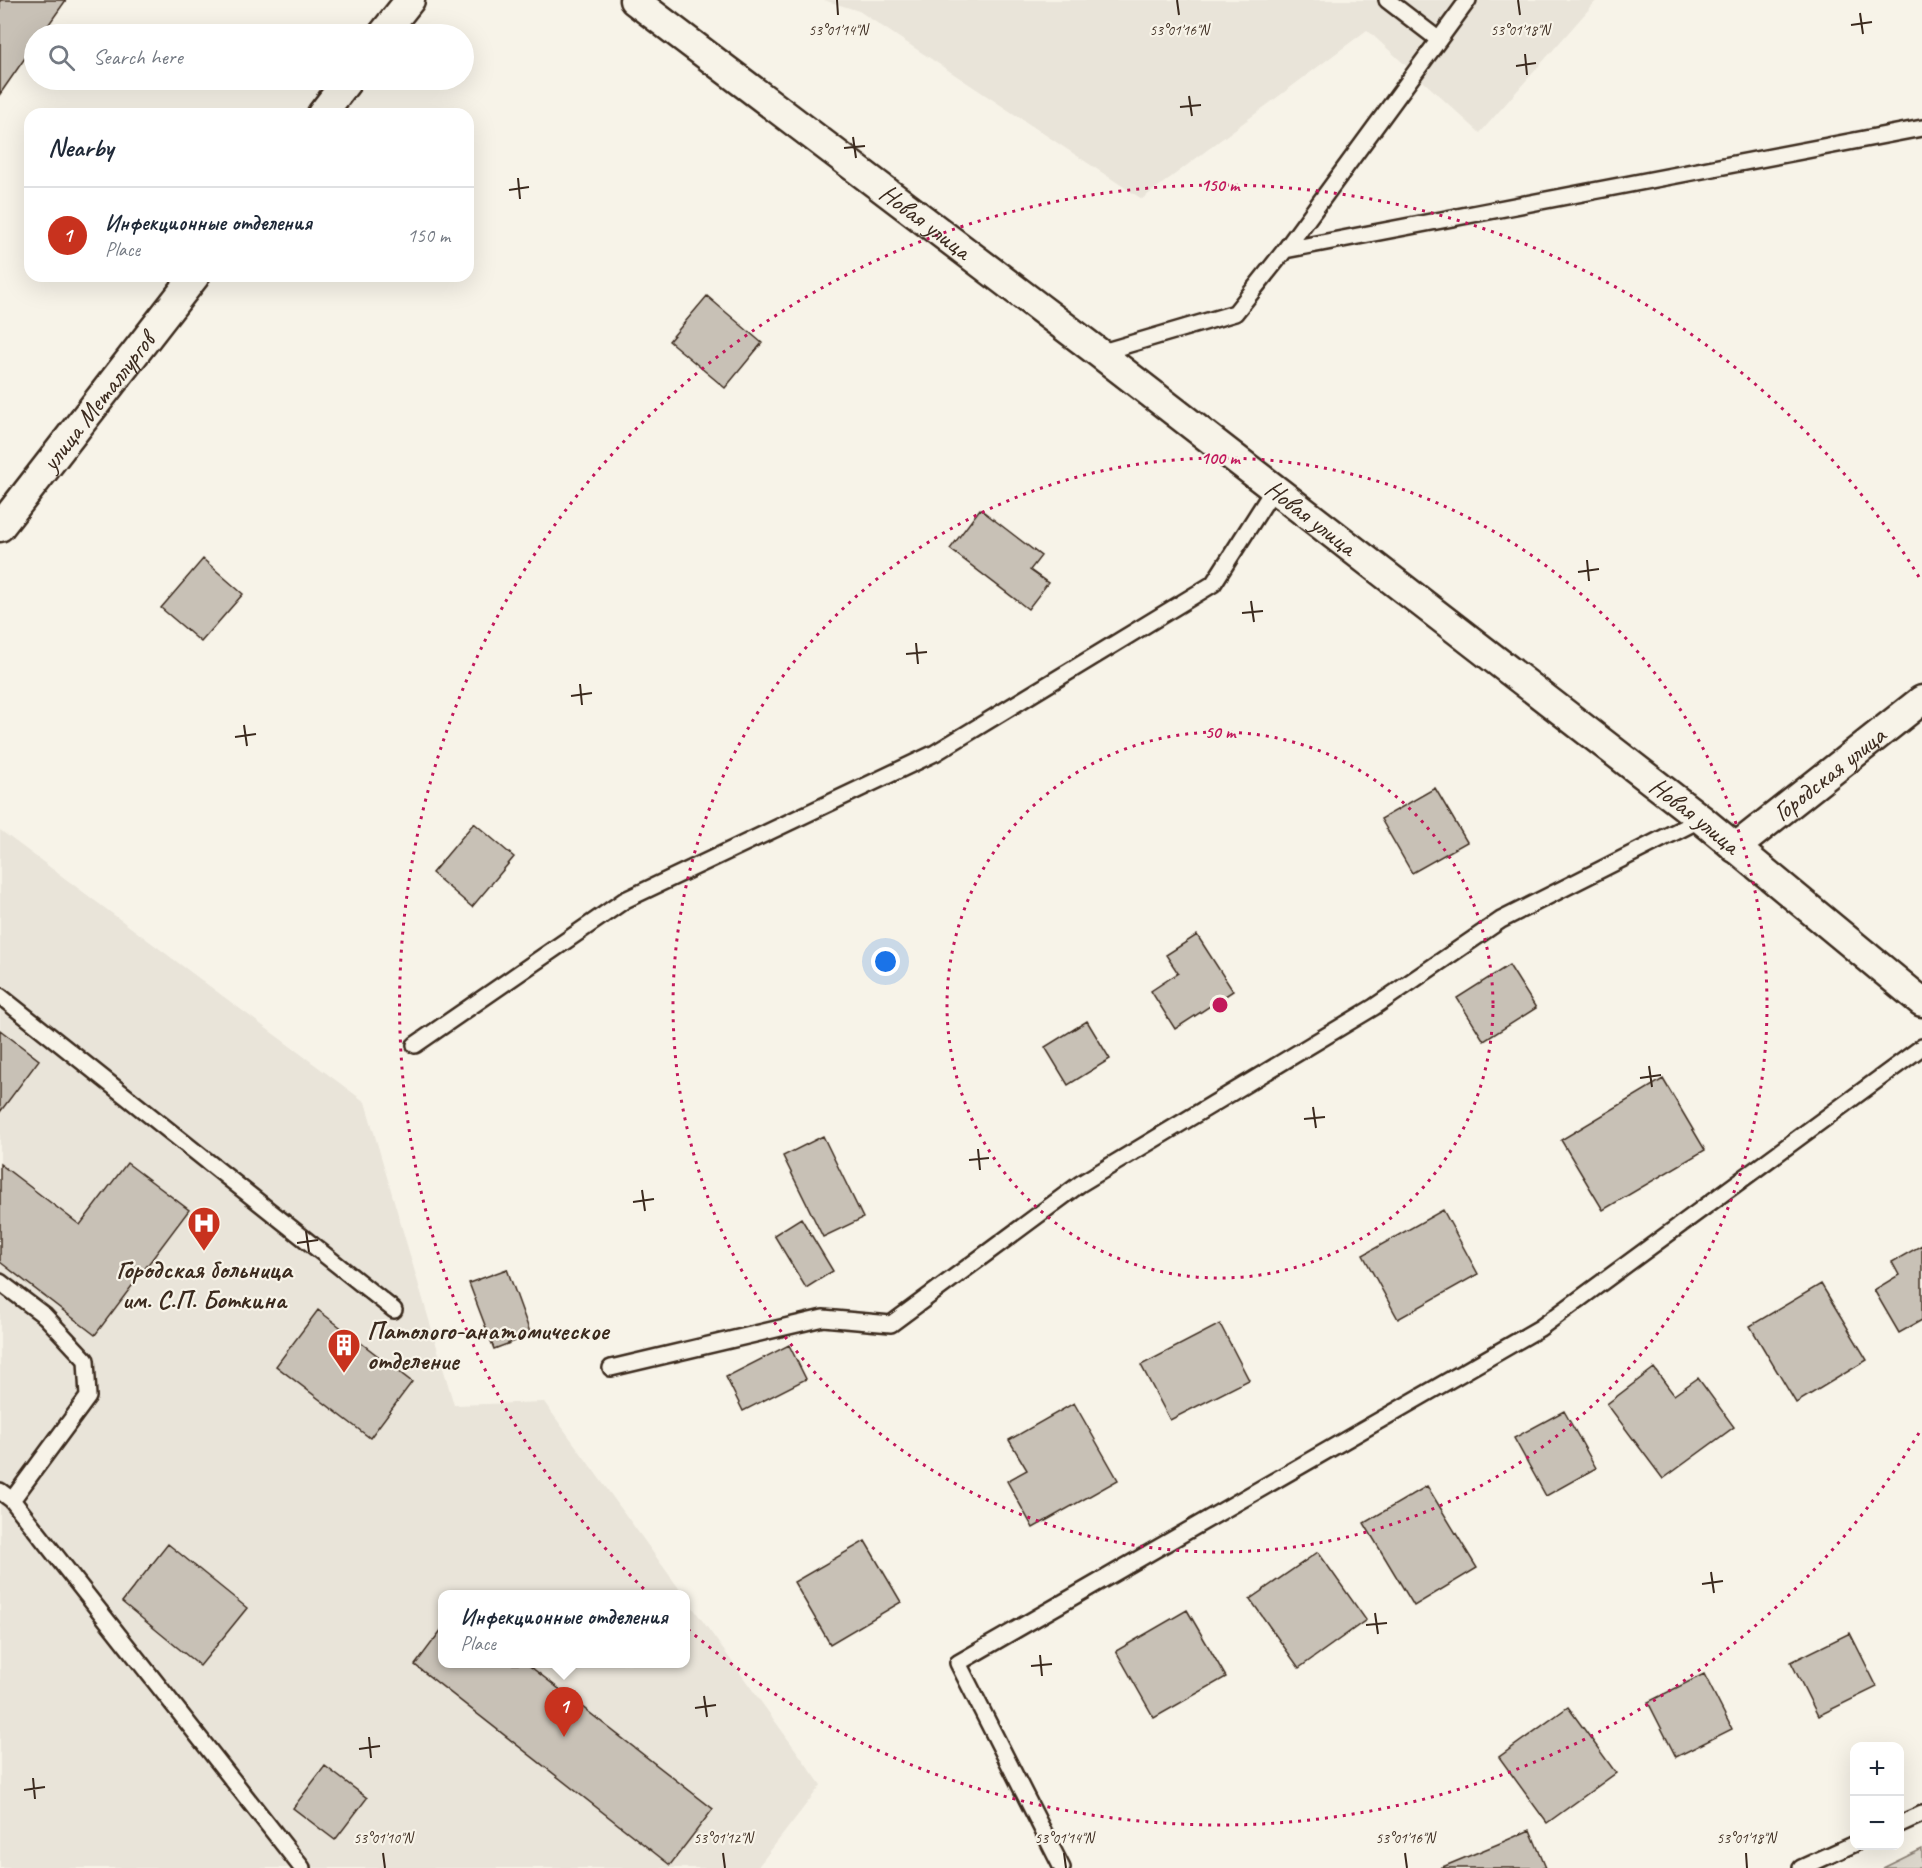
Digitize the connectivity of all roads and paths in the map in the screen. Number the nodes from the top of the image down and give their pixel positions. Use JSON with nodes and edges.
{"nodes":[{"id":1,"x":410,"y":0,"type":"edge"},
{"id":2,"x":634,"y":0,"type":"edge"},
{"id":3,"x":1387,"y":0,"type":"edge"},
{"id":4,"x":1468,"y":0,"type":"edge"},
{"id":5,"x":391,"y":24,"type":"edge"},
{"id":6,"x":1438,"y":40,"type":"junction"},
{"id":7,"x":340,"y":90,"type":"edge"},
{"id":8,"x":327,"y":108,"type":"edge"},
{"id":9,"x":1922,"y":128,"type":"edge"},
{"id":10,"x":1285,"y":250,"type":"junction"},
{"id":11,"x":190,"y":282,"type":"edge"},
{"id":12,"x":1099,"y":353,"type":"junction"},
{"id":13,"x":1273,"y":490,"type":"junction"},
{"id":14,"x":0,"y":527,"type":"edge"},
{"id":15,"x":1922,"y":700,"type":"edge"},
{"id":16,"x":1701,"y":819,"type":"junction"},
{"id":17,"x":1735,"y":848,"type":"junction"},
{"id":18,"x":0,"y":996,"type":"edge"},
{"id":19,"x":1922,"y":1002,"type":"edge"},
{"id":20,"x":415,"y":1045,"type":"dead end"},
{"id":21,"x":1922,"y":1047,"type":"edge"},
{"id":22,"x":0,"y":1282,"type":"edge"},
{"id":23,"x":394,"y":1310,"type":"dead end"},
{"id":24,"x":611,"y":1368,"type":"dead end"},
{"id":25,"x":6,"y":1496,"type":"edge"},
{"id":26,"x":1922,"y":1814,"type":"edge"},
{"id":27,"x":1904,"y":1822,"type":"edge"},
{"id":28,"x":1850,"y":1846,"type":"edge"},
{"id":29,"x":302,"y":1868,"type":"edge"},
{"id":30,"x":1062,"y":1868,"type":"edge"},
{"id":31,"x":1801,"y":1868,"type":"edge"}],
"edges":[{"from":1,"to":5,"type":"street"},
{"from":2,"to":12,"type":"street","name":"Новая улица"},
{"from":3,"to":6,"type":"lane"},
{"from":4,"to":6,"type":"lane"},
{"from":6,"to":10,"type":"lane"},
{"from":7,"to":8,"type":"street"},
{"from":9,"to":10,"type":"lane"},
{"from":10,"to":12,"type":"lane"},
{"from":11,"to":14,"type":"street","name":"улица Металлургов"},
{"from":12,"to":13,"type":"street","name":"Новая улица"},
{"from":13,"to":16,"type":"street","name":"Новая улица"},
{"from":13,"to":20,"type":"lane"},
{"from":15,"to":17,"type":"street","name":"Городская улица"},
{"from":16,"to":17,"type":"street","name":"Новая улица"},
{"from":16,"to":24,"type":"lane"},
{"from":17,"to":19,"type":"street","name":"Новая улица"},
{"from":18,"to":23,"type":"lane"},
{"from":21,"to":30,"type":"lane"},
{"from":22,"to":25,"type":"lane"},
{"from":25,"to":29,"type":"lane"},
{"from":26,"to":27,"type":"lane"},
{"from":28,"to":31,"type":"lane"}]}
